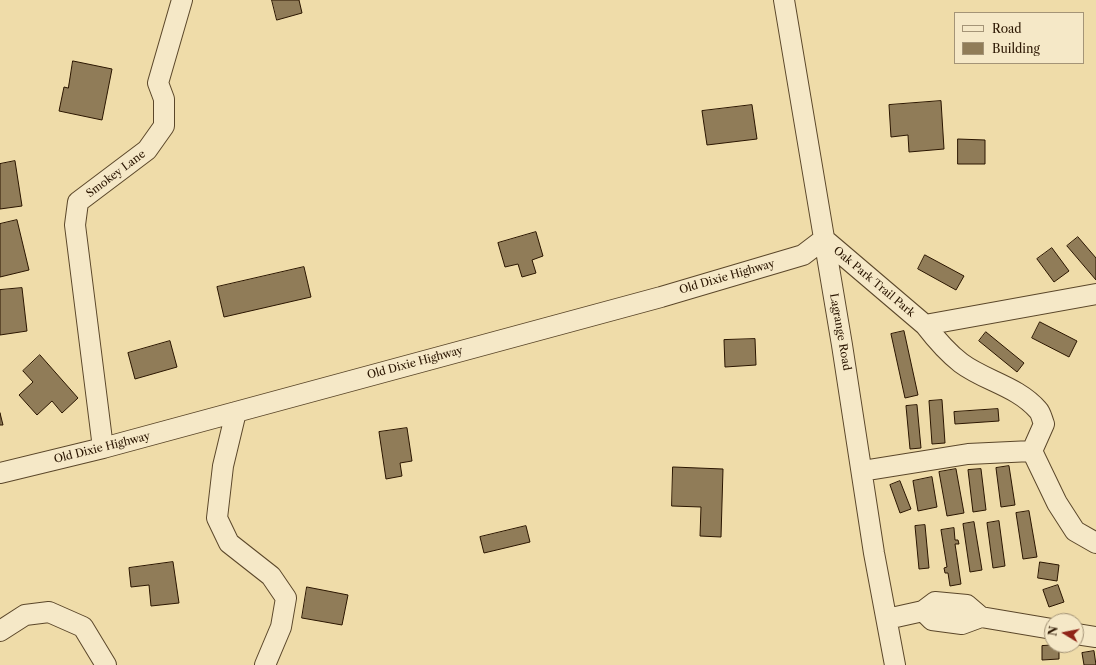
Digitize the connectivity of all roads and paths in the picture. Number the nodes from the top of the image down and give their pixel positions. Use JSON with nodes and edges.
{"nodes":[{"id":1,"x":182,"y":0,"type":"edge"},
{"id":2,"x":784,"y":0,"type":"edge"},
{"id":3,"x":824,"y":239,"type":"junction"},
{"id":4,"x":1096,"y":294,"type":"edge"},
{"id":5,"x":925,"y":325,"type":"junction"},
{"id":6,"x":236,"y":412,"type":"junction"},
{"id":7,"x":103,"y":448,"type":"junction"},
{"id":8,"x":1032,"y":451,"type":"junction"},
{"id":9,"x":862,"y":471,"type":"junction"},
{"id":10,"x":0,"y":473,"type":"edge"},
{"id":11,"x":1096,"y":543,"type":"edge"},
{"id":12,"x":887,"y":618,"type":"junction"},
{"id":13,"x":1044,"y":628,"type":"edge"},
{"id":14,"x":0,"y":631,"type":"edge"},
{"id":15,"x":1084,"y":635,"type":"edge"},
{"id":16,"x":1096,"y":637,"type":"edge"},
{"id":17,"x":106,"y":665,"type":"edge"},
{"id":18,"x":264,"y":665,"type":"edge"},
{"id":19,"x":895,"y":665,"type":"edge"}],
"edges":[{"from":1,"to":7,"type":"street","name":"Smokey Lane"},
{"from":2,"to":3,"type":"street","name":"Lagrange Road"},
{"from":3,"to":5,"type":"street","name":"Oak Park Trail Park"},
{"from":3,"to":6,"type":"street","name":"Old Dixie Highway"},
{"from":3,"to":9,"type":"street","name":"Lagrange Road"},
{"from":4,"to":5,"type":"street"},
{"from":5,"to":8,"type":"street","name":"Oak Park Trail Park"},
{"from":6,"to":7,"type":"street","name":"Old Dixie Highway"},
{"from":6,"to":18,"type":"street"},
{"from":7,"to":10,"type":"street","name":"Old Dixie Highway"},
{"from":8,"to":9,"type":"street"},
{"from":8,"to":11,"type":"street"},
{"from":9,"to":12,"type":"street","name":"Lagrange Road"},
{"from":12,"to":13,"type":"street"},
{"from":12,"to":19,"type":"street","name":"Lagrange Road"},
{"from":14,"to":17,"type":"street"},
{"from":15,"to":16,"type":"street"}]}
